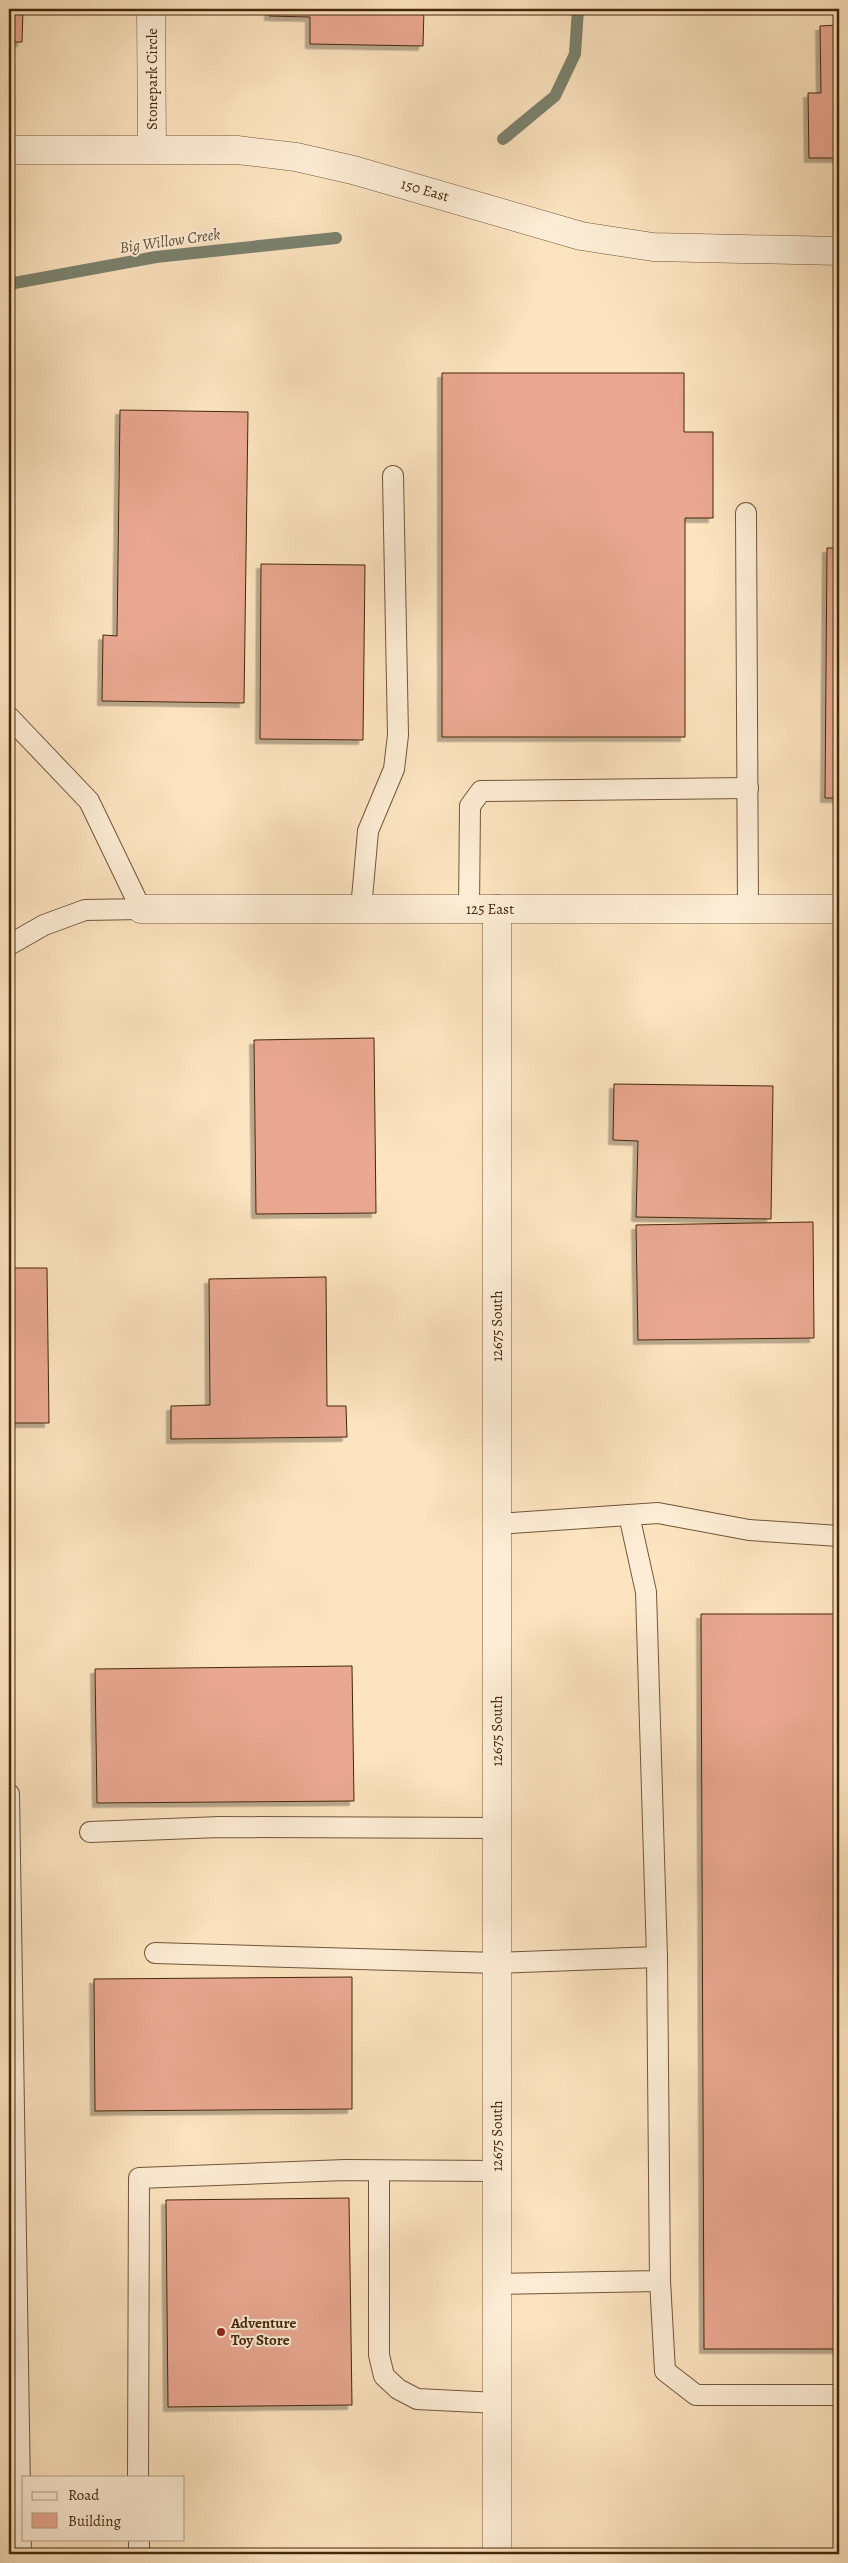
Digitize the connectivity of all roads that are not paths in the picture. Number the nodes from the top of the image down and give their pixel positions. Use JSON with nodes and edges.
{"nodes":[{"id":1,"x":152,"y":9,"type":"edge"},
{"id":2,"x":152,"y":149,"type":"junction"},
{"id":3,"x":9,"y":150,"type":"edge"},
{"id":4,"x":839,"y":251,"type":"edge"},
{"id":5,"x":393,"y":476,"type":"dead end"},
{"id":6,"x":746,"y":513,"type":"dead end"},
{"id":7,"x":9,"y":716,"type":"edge"},
{"id":8,"x":748,"y":788,"type":"junction"},
{"id":9,"x":141,"y":909,"type":"junction"},
{"id":10,"x":361,"y":909,"type":"junction"},
{"id":11,"x":469,"y":909,"type":"junction"},
{"id":12,"x":497,"y":909,"type":"junction"},
{"id":13,"x":748,"y":909,"type":"junction"},
{"id":14,"x":839,"y":909,"type":"edge"},
{"id":15,"x":9,"y":945,"type":"edge"},
{"id":16,"x":629,"y":1515,"type":"junction"},
{"id":17,"x":497,"y":1524,"type":"junction"},
{"id":18,"x":839,"y":1536,"type":"edge"},
{"id":19,"x":9,"y":1794,"type":"edge"},
{"id":20,"x":497,"y":1828,"type":"junction"},
{"id":21,"x":90,"y":1832,"type":"dead end"},
{"id":22,"x":155,"y":1953,"type":"dead end"},
{"id":23,"x":657,"y":1957,"type":"junction"},
{"id":24,"x":497,"y":1963,"type":"junction"},
{"id":25,"x":11,"y":2022,"type":"edge"},
{"id":26,"x":379,"y":2171,"type":"junction"},
{"id":27,"x":497,"y":2171,"type":"junction"},
{"id":28,"x":660,"y":2281,"type":"junction"},
{"id":29,"x":497,"y":2284,"type":"junction"},
{"id":30,"x":839,"y":2395,"type":"edge"},
{"id":31,"x":497,"y":2403,"type":"junction"},
{"id":32,"x":138,"y":2476,"type":"edge"},
{"id":33,"x":139,"y":2540,"type":"edge"},
{"id":34,"x":21,"y":2554,"type":"edge"},
{"id":35,"x":139,"y":2554,"type":"edge"},
{"id":36,"x":497,"y":2554,"type":"edge"}],
"edges":[{"from":1,"to":2,"type":"street","name":"Stonepark Circle"},
{"from":2,"to":3,"type":"street","name":"150 East"},
{"from":2,"to":4,"type":"street","name":"150 East"},
{"from":5,"to":10,"type":"lane"},
{"from":6,"to":8,"type":"lane"},
{"from":7,"to":9,"type":"lane"},
{"from":8,"to":11,"type":"lane"},
{"from":8,"to":13,"type":"lane"},
{"from":9,"to":10,"type":"street","name":"125 East"},
{"from":9,"to":15,"type":"lane"},
{"from":10,"to":11,"type":"street","name":"125 East"},
{"from":11,"to":12,"type":"street","name":"125 East"},
{"from":12,"to":13,"type":"street","name":"125 East"},
{"from":12,"to":17,"type":"street","name":"12675 South"},
{"from":13,"to":14,"type":"street","name":"125 East"},
{"from":16,"to":17,"type":"lane"},
{"from":16,"to":18,"type":"lane"},
{"from":16,"to":23,"type":"lane"},
{"from":17,"to":20,"type":"street","name":"12675 South"},
{"from":19,"to":25,"type":"lane"},
{"from":20,"to":21,"type":"lane"},
{"from":20,"to":24,"type":"street","name":"12675 South"},
{"from":22,"to":24,"type":"lane"},
{"from":23,"to":24,"type":"lane"},
{"from":23,"to":28,"type":"lane"},
{"from":24,"to":27,"type":"street","name":"12675 South"},
{"from":25,"to":34,"type":"lane"},
{"from":26,"to":27,"type":"lane"},
{"from":26,"to":31,"type":"lane"},
{"from":26,"to":32,"type":"lane"},
{"from":27,"to":29,"type":"street","name":"12675 South"},
{"from":28,"to":29,"type":"lane"},
{"from":28,"to":30,"type":"lane"},
{"from":29,"to":31,"type":"street","name":"12675 South"},
{"from":31,"to":36,"type":"street","name":"12675 South"},
{"from":33,"to":35,"type":"lane"}]}
